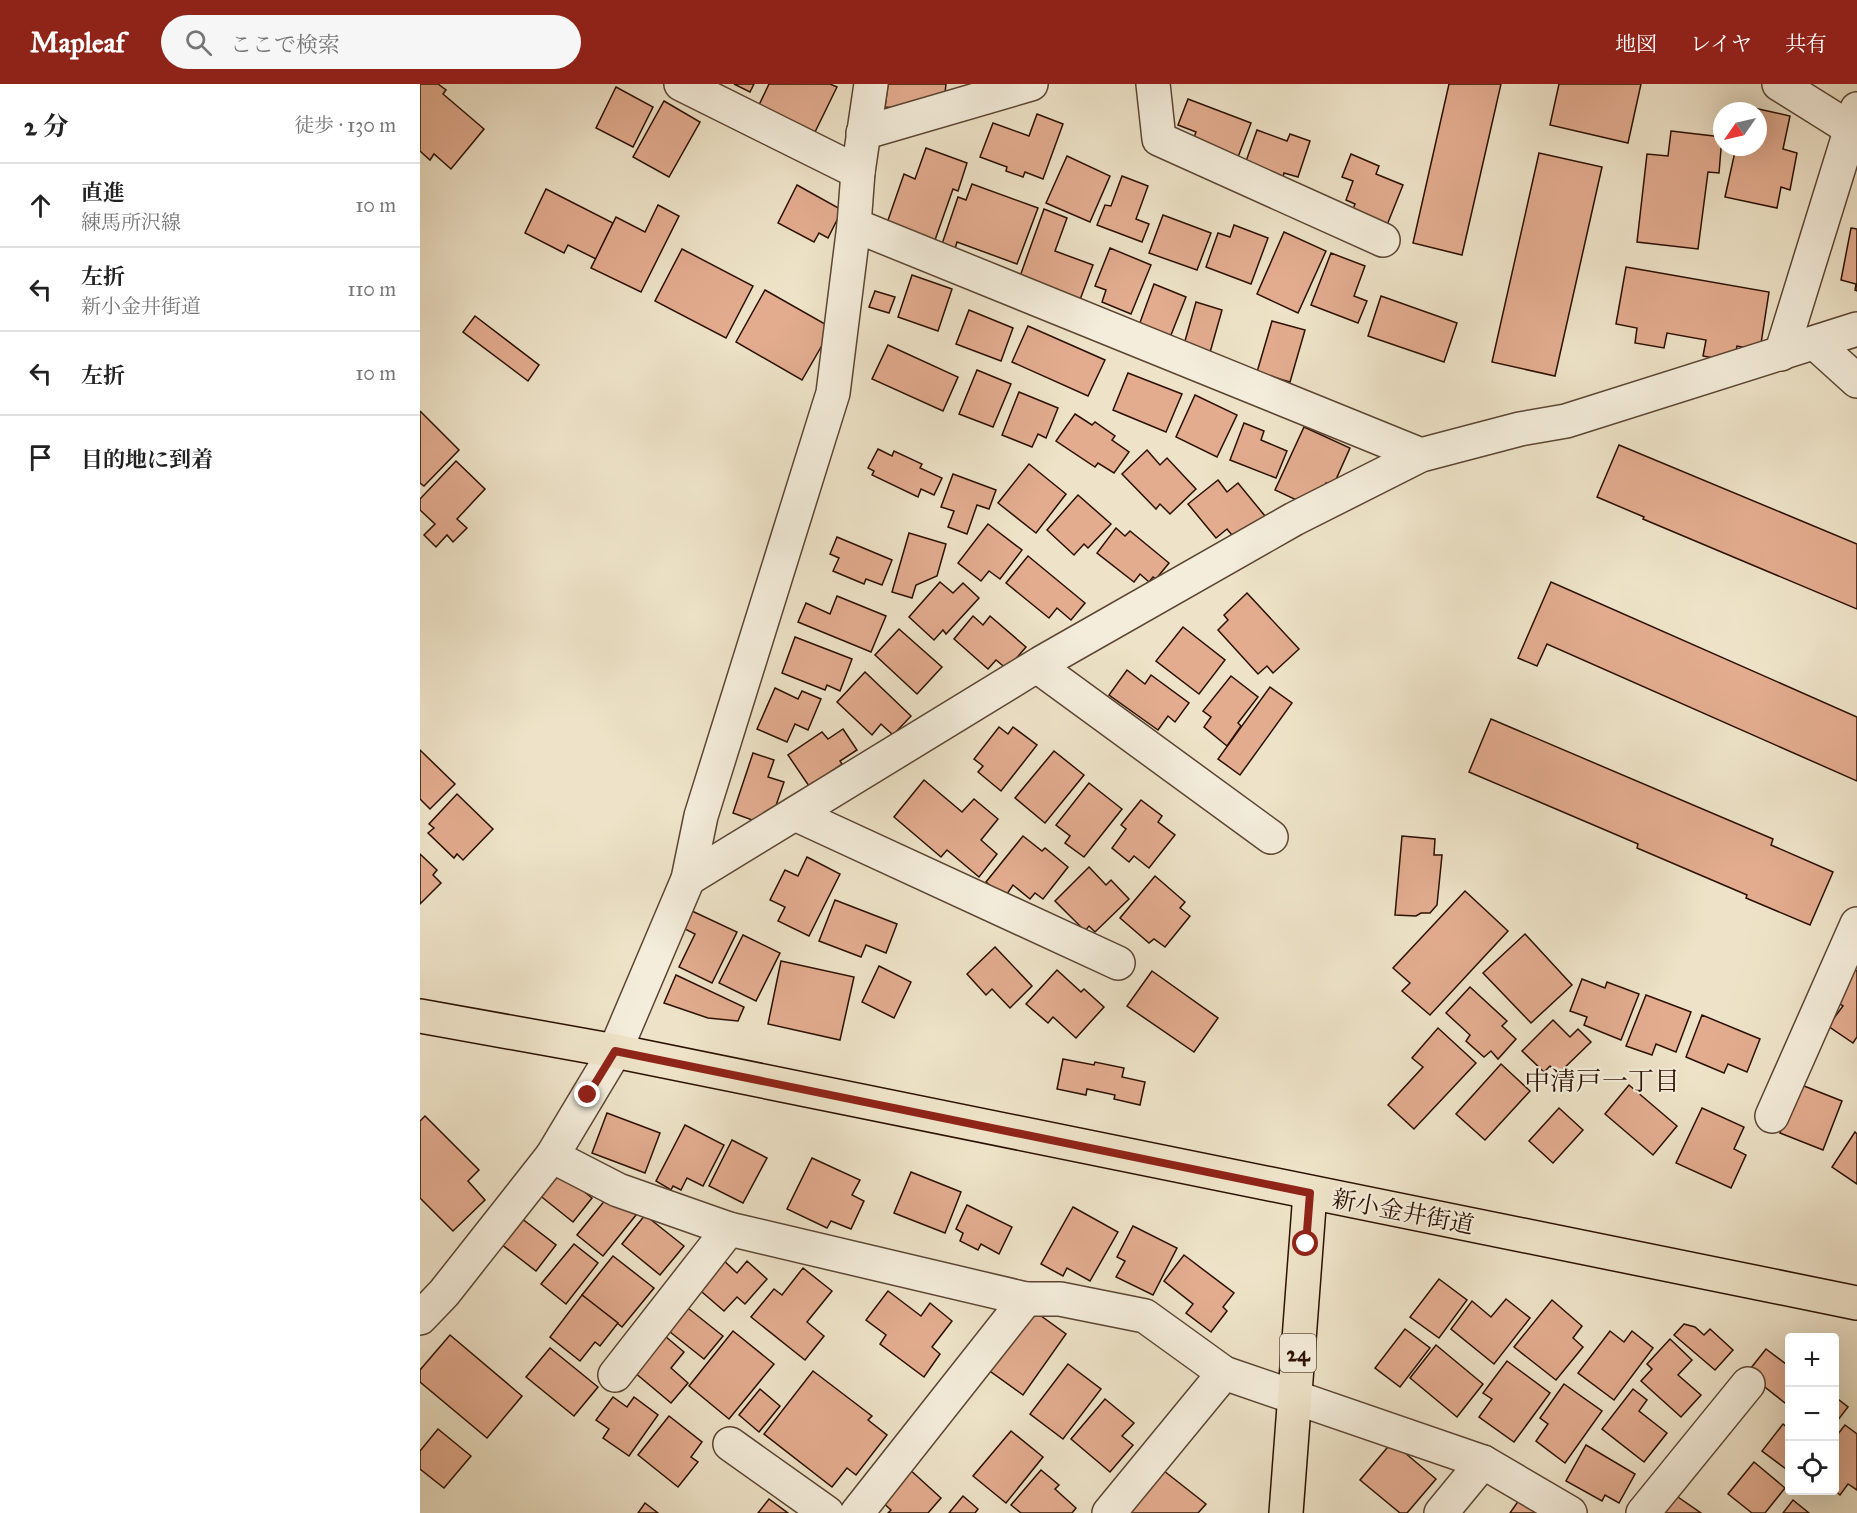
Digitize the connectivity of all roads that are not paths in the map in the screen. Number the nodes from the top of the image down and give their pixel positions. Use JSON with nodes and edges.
{"nodes":[{"id":1,"x":681,"y":84,"type":"edge"},
{"id":2,"x":871,"y":84,"type":"edge"},
{"id":3,"x":1031,"y":84,"type":"edge"},
{"id":4,"x":1153,"y":84,"type":"edge"},
{"id":5,"x":1779,"y":84,"type":"edge"},
{"id":6,"x":1854,"y":119,"type":"edge"},
{"id":7,"x":863,"y":133,"type":"junction"},
{"id":8,"x":858,"y":172,"type":"junction"},
{"id":9,"x":854,"y":225,"type":"junction"},
{"id":10,"x":1383,"y":240,"type":"dead end"},
{"id":11,"x":1857,"y":330,"type":"edge"},
{"id":12,"x":1815,"y":343,"type":"junction"},
{"id":13,"x":1781,"y":354,"type":"junction"},
{"id":14,"x":1857,"y":381,"type":"edge"},
{"id":15,"x":1421,"y":455,"type":"junction"},
{"id":16,"x":1036,"y":666,"type":"junction"},
{"id":17,"x":795,"y":814,"type":"junction"},
{"id":18,"x":1271,"y":837,"type":"dead end"},
{"id":19,"x":688,"y":879,"type":"junction"},
{"id":20,"x":1857,"y":924,"type":"edge"},
{"id":21,"x":1118,"y":963,"type":"dead end"},
{"id":22,"x":420,"y":1016,"type":"edge"},
{"id":23,"x":615,"y":1051,"type":"junction"},
{"id":24,"x":1772,"y":1116,"type":"dead end"},
{"id":25,"x":552,"y":1156,"type":"junction"},
{"id":26,"x":1310,"y":1193,"type":"junction"},
{"id":27,"x":729,"y":1229,"type":"junction"},
{"id":28,"x":1026,"y":1299,"type":"junction"},
{"id":29,"x":1857,"y":1303,"type":"edge"},
{"id":30,"x":420,"y":1318,"type":"edge"},
{"id":31,"x":1224,"y":1373,"type":"junction"},
{"id":32,"x":615,"y":1375,"type":"dead end"},
{"id":33,"x":1748,"y":1384,"type":"dead end"},
{"id":34,"x":1294,"y":1397,"type":"junction"},
{"id":35,"x":730,"y":1444,"type":"dead end"},
{"id":36,"x":1483,"y":1462,"type":"junction"},
{"id":37,"x":827,"y":1513,"type":"edge"},
{"id":38,"x":857,"y":1513,"type":"edge"},
{"id":39,"x":1109,"y":1513,"type":"edge"},
{"id":40,"x":1286,"y":1513,"type":"edge"},
{"id":41,"x":1441,"y":1513,"type":"edge"},
{"id":42,"x":1570,"y":1513,"type":"edge"},
{"id":43,"x":1643,"y":1513,"type":"edge"}],
"edges":[{"from":1,"to":8,"type":"street"},
{"from":2,"to":7,"type":"street"},
{"from":3,"to":7,"type":"street"},
{"from":4,"to":10,"type":"street"},
{"from":5,"to":6,"type":"street"},
{"from":6,"to":13,"type":"street"},
{"from":7,"to":8,"type":"street"},
{"from":8,"to":9,"type":"street"},
{"from":9,"to":15,"type":"street"},
{"from":9,"to":19,"type":"street"},
{"from":11,"to":12,"type":"street"},
{"from":12,"to":13,"type":"street"},
{"from":12,"to":14,"type":"street"},
{"from":13,"to":15,"type":"street"},
{"from":15,"to":16,"type":"street"},
{"from":16,"to":17,"type":"street"},
{"from":16,"to":18,"type":"street"},
{"from":17,"to":19,"type":"street"},
{"from":17,"to":21,"type":"street"},
{"from":19,"to":23,"type":"street"},
{"from":20,"to":24,"type":"street"},
{"from":22,"to":23,"type":"main road","name":"新小金井街道"},
{"from":23,"to":25,"type":"street"},
{"from":23,"to":26,"type":"main road","name":"新小金井街道"},
{"from":25,"to":27,"type":"street"},
{"from":25,"to":30,"type":"street"},
{"from":26,"to":29,"type":"main road","name":"新小金井街道"},
{"from":26,"to":34,"type":"main road","number":"24"},
{"from":27,"to":28,"type":"street"},
{"from":27,"to":32,"type":"street"},
{"from":28,"to":31,"type":"street"},
{"from":28,"to":38,"type":"street"},
{"from":31,"to":34,"type":"street"},
{"from":31,"to":39,"type":"street"},
{"from":33,"to":43,"type":"street"},
{"from":34,"to":36,"type":"street"},
{"from":34,"to":40,"type":"main road","number":"24"},
{"from":35,"to":37,"type":"street"},
{"from":36,"to":41,"type":"street"},
{"from":36,"to":42,"type":"street"}]}
